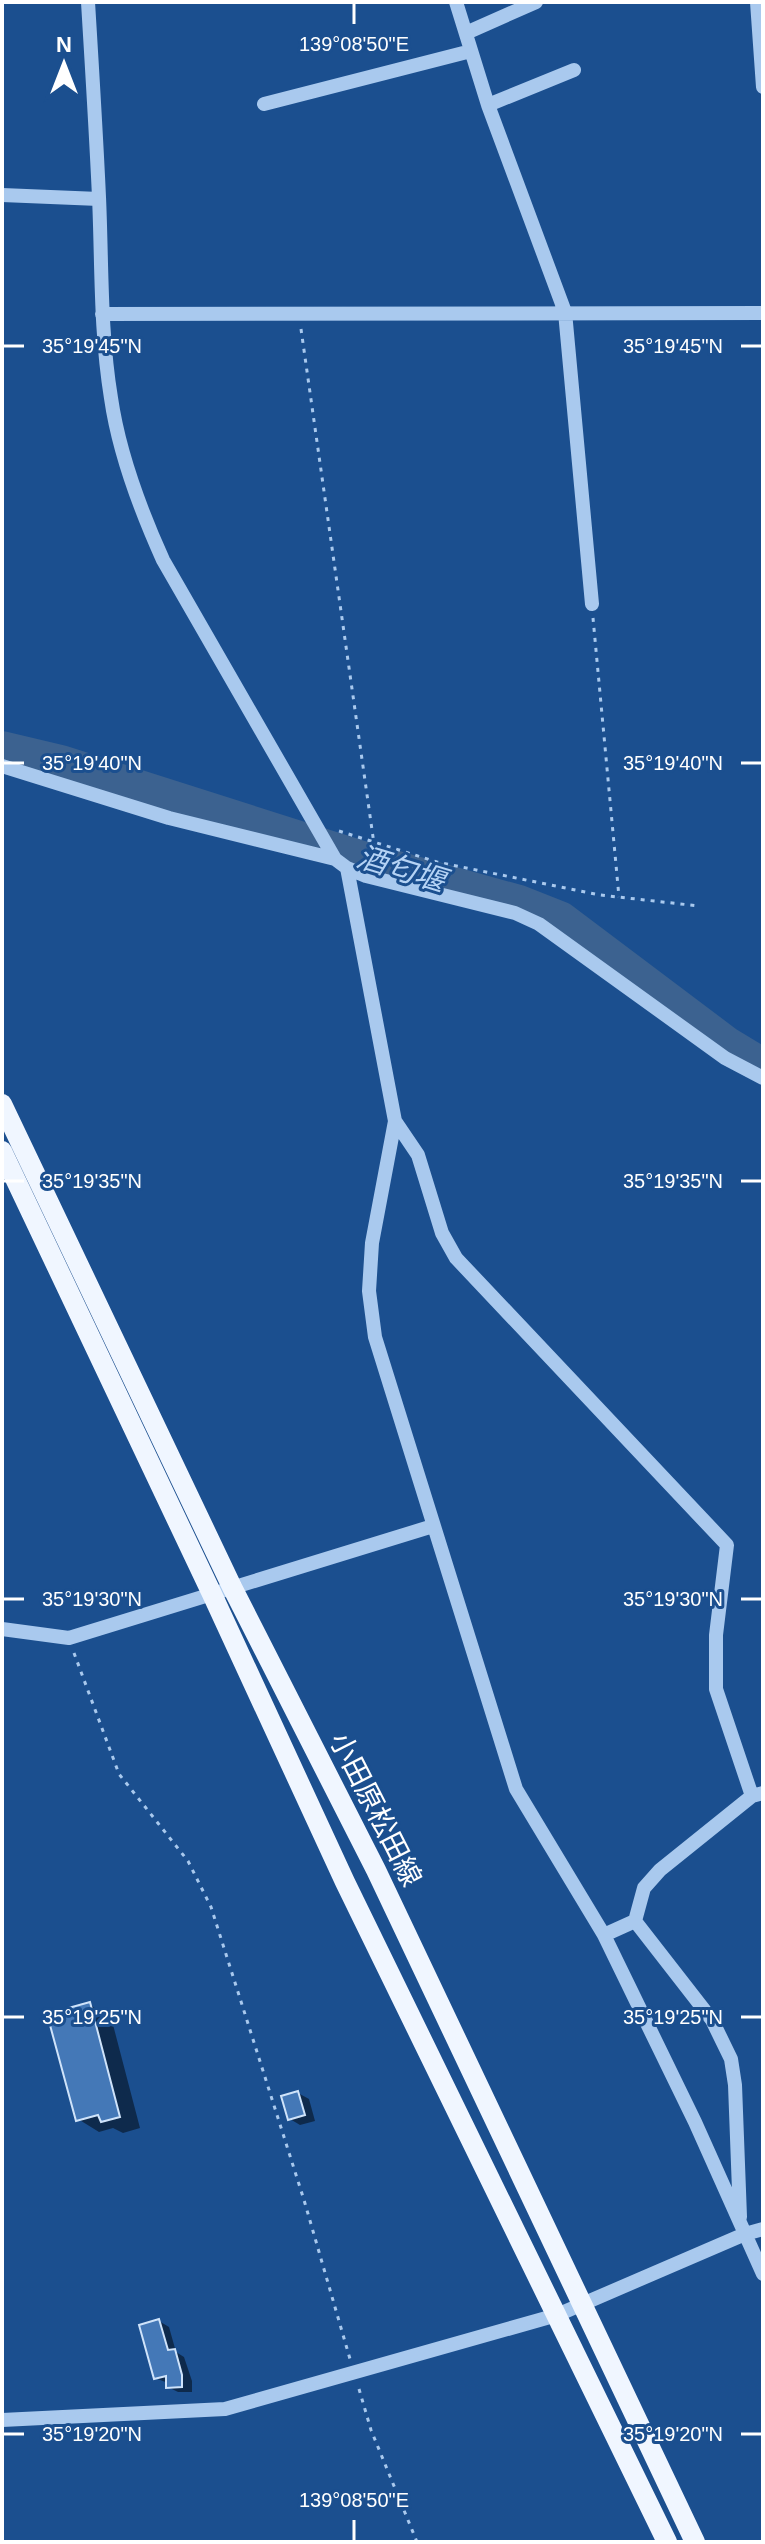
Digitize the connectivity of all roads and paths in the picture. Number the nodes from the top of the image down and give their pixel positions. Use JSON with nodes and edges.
{"nodes":[{"id":1,"x":88,"y":2,"type":"edge"},
{"id":2,"x":456,"y":2,"type":"edge"},
{"id":3,"x":536,"y":2,"type":"edge"},
{"id":4,"x":757,"y":2,"type":"edge"},
{"id":5,"x":466,"y":33,"type":"junction"},
{"id":6,"x":471,"y":51,"type":"junction"},
{"id":7,"x":574,"y":70,"type":"dead end"},
{"id":8,"x":763,"y":87,"type":"edge"},
{"id":9,"x":264,"y":104,"type":"dead end"},
{"id":10,"x":488,"y":105,"type":"junction"},
{"id":11,"x":2,"y":195,"type":"edge"},
{"id":12,"x":99,"y":199,"type":"junction"},
{"id":13,"x":565,"y":312,"type":"junction"},
{"id":14,"x":299,"y":313,"type":"junction"},
{"id":15,"x":763,"y":313,"type":"edge"},
{"id":16,"x":102,"y":314,"type":"junction"},
{"id":17,"x":592,"y":604,"type":"joint"},
{"id":18,"x":2,"y":766,"type":"edge"},
{"id":19,"x":313,"y":820,"type":"junction"},
{"id":20,"x":374,"y":844,"type":"junction"},
{"id":21,"x":341,"y":863,"type":"junction"},
{"id":22,"x":619,"y":897,"type":"junction"},
{"id":23,"x":699,"y":906,"type":"dead end"},
{"id":24,"x":763,"y":1078,"type":"edge"},
{"id":25,"x":2,"y":1104,"type":"edge"},
{"id":26,"x":395,"y":1121,"type":"junction"},
{"id":27,"x":2,"y":1151,"type":"edge"},
{"id":28,"x":433,"y":1526,"type":"junction"},
{"id":29,"x":232,"y":1587,"type":"junction"},
{"id":30,"x":212,"y":1594,"type":"junction"},
{"id":31,"x":2,"y":1629,"type":"edge"},
{"id":32,"x":69,"y":1638,"type":"junction"},
{"id":33,"x":758,"y":1794,"type":"edge"},
{"id":34,"x":635,"y":1921,"type":"junction"},
{"id":35,"x":604,"y":1935,"type":"junction"},
{"id":36,"x":763,"y":2229,"type":"edge"},
{"id":37,"x":743,"y":2230,"type":"junction"},
{"id":38,"x":763,"y":2274,"type":"edge"},
{"id":39,"x":582,"y":2305,"type":"junction"},
{"id":40,"x":557,"y":2315,"type":"junction"},
{"id":41,"x":354,"y":2372,"type":"junction"},
{"id":42,"x":2,"y":2420,"type":"edge"},
{"id":43,"x":417,"y":2542,"type":"edge"},
{"id":44,"x":667,"y":2542,"type":"edge"},
{"id":45,"x":695,"y":2542,"type":"edge"}],
"edges":[{"from":1,"to":12,"type":"street"},
{"from":2,"to":5,"type":"street"},
{"from":3,"to":5,"type":"street"},
{"from":4,"to":8,"type":"street"},
{"from":5,"to":6,"type":"street"},
{"from":6,"to":9,"type":"street"},
{"from":6,"to":10,"type":"street"},
{"from":7,"to":10,"type":"street"},
{"from":10,"to":13,"type":"street"},
{"from":11,"to":12,"type":"street"},
{"from":12,"to":16,"type":"street"},
{"from":13,"to":14,"type":"street"},
{"from":13,"to":15,"type":"street"},
{"from":13,"to":17,"type":"street"},
{"from":14,"to":16,"type":"street"},
{"from":14,"to":20,"type":"path"},
{"from":16,"to":19,"type":"street"},
{"from":17,"to":22,"type":"path"},
{"from":18,"to":21,"type":"street"},
{"from":19,"to":20,"type":"path"},
{"from":19,"to":21,"type":"street"},
{"from":20,"to":22,"type":"path"},
{"from":21,"to":24,"type":"street"},
{"from":21,"to":26,"type":"street"},
{"from":22,"to":23,"type":"path"},
{"from":25,"to":29,"type":"main road","name":"小田原松田線"},
{"from":26,"to":28,"type":"street"},
{"from":26,"to":33,"type":"street"},
{"from":27,"to":30,"type":"main road","name":"小田原松田線"},
{"from":28,"to":29,"type":"street"},
{"from":28,"to":35,"type":"street"},
{"from":29,"to":30,"type":"street"},
{"from":29,"to":39,"type":"main road","name":"小田原松田線"},
{"from":30,"to":32,"type":"street"},
{"from":30,"to":40,"type":"main road","name":"小田原松田線"},
{"from":31,"to":32,"type":"street"},
{"from":32,"to":41,"type":"path"},
{"from":33,"to":34,"type":"street"},
{"from":34,"to":35,"type":"street"},
{"from":34,"to":37,"type":"street"},
{"from":35,"to":37,"type":"street"},
{"from":36,"to":37,"type":"street"},
{"from":37,"to":38,"type":"street"},
{"from":37,"to":39,"type":"street"},
{"from":39,"to":40,"type":"street"},
{"from":39,"to":45,"type":"main road","name":"小田原松田線"},
{"from":40,"to":41,"type":"street"},
{"from":40,"to":44,"type":"main road","name":"小田原松田線"},
{"from":41,"to":42,"type":"street"},
{"from":41,"to":43,"type":"path"}]}
